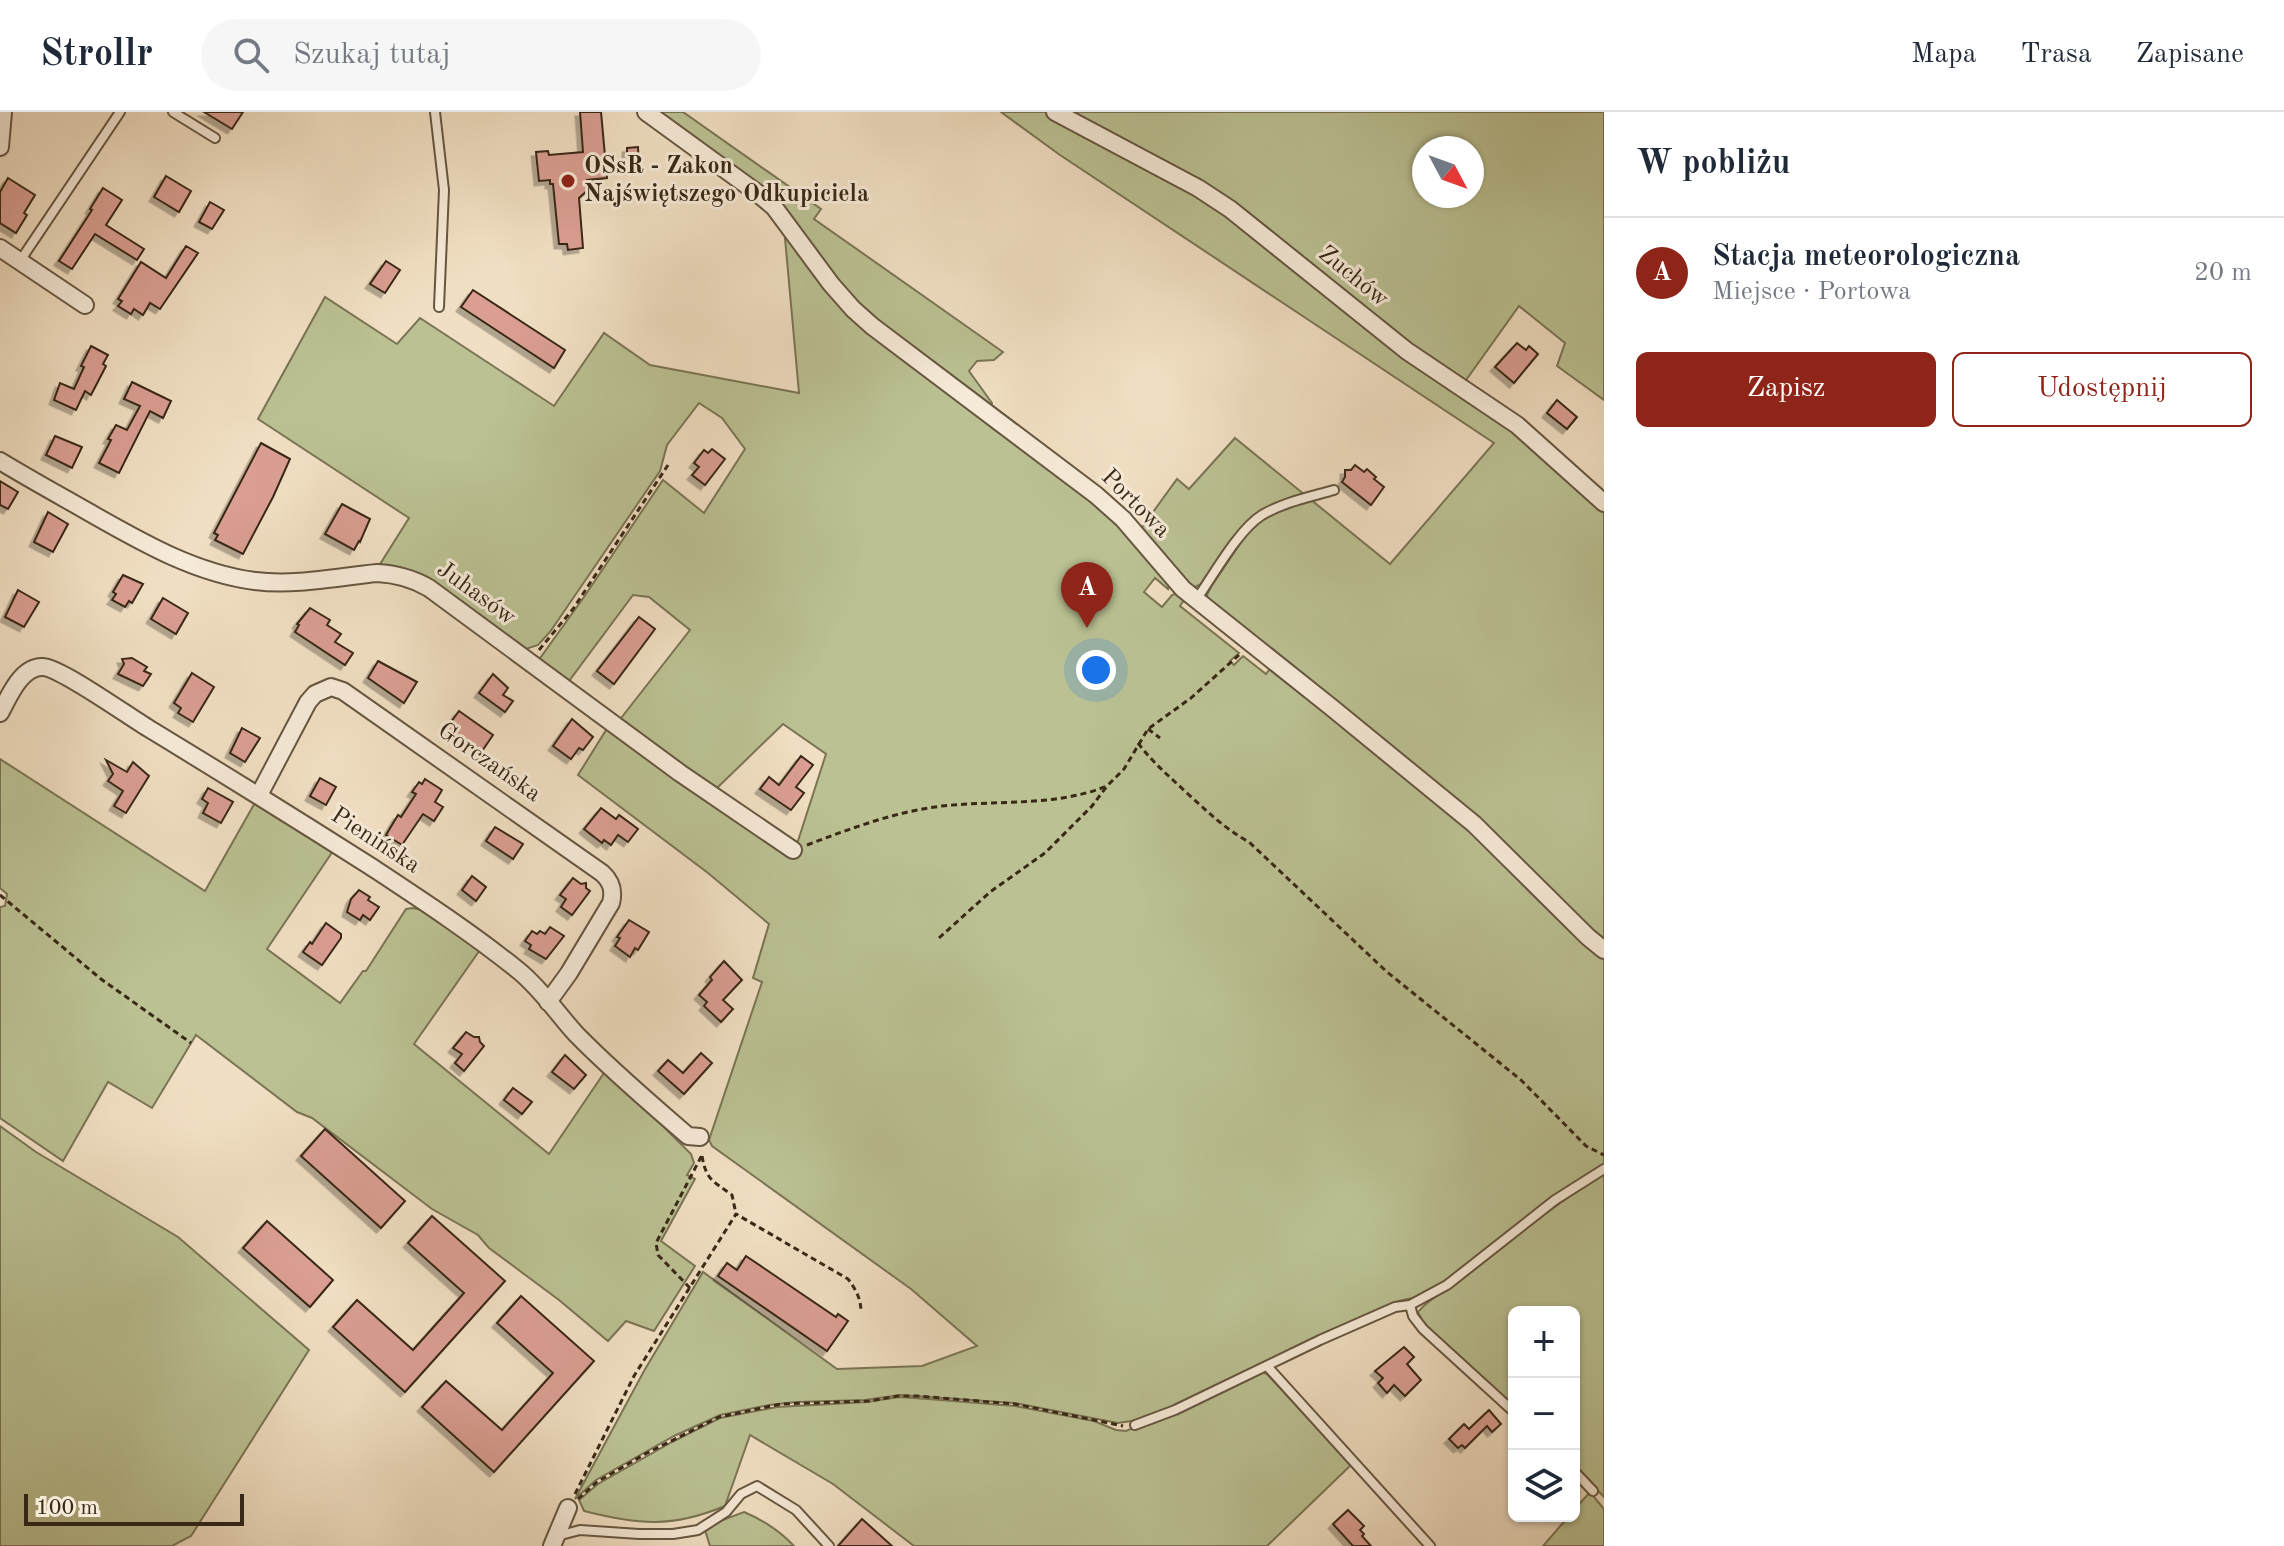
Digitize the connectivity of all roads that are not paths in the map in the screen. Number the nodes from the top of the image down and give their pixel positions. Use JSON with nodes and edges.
{"nodes":[{"id":1,"x":3,"y":112,"type":"edge"},
{"id":2,"x":120,"y":112,"type":"edge"},
{"id":3,"x":173,"y":112,"type":"edge"},
{"id":4,"x":435,"y":112,"type":"edge"},
{"id":5,"x":646,"y":112,"type":"edge"},
{"id":6,"x":1055,"y":112,"type":"edge"},
{"id":7,"x":215,"y":138,"type":"dead end"},
{"id":8,"x":0,"y":147,"type":"edge"},
{"id":9,"x":0,"y":248,"type":"edge"},
{"id":10,"x":20,"y":261,"type":"junction"},
{"id":11,"x":85,"y":305,"type":"dead end"},
{"id":12,"x":439,"y":307,"type":"dead end"},
{"id":13,"x":0,"y":461,"type":"edge"},
{"id":14,"x":1334,"y":490,"type":"dead end"},
{"id":15,"x":1604,"y":503,"type":"edge"},
{"id":16,"x":1196,"y":600,"type":"junction"},
{"id":17,"x":3,"y":702,"type":"edge"},
{"id":18,"x":259,"y":795,"type":"junction"},
{"id":19,"x":793,"y":850,"type":"road end"},
{"id":20,"x":1604,"y":950,"type":"edge"},
{"id":21,"x":548,"y":1002,"type":"junction"},
{"id":22,"x":700,"y":1137,"type":"road end"},
{"id":23,"x":1604,"y":1169,"type":"edge"},
{"id":24,"x":1410,"y":1305,"type":"junction"},
{"id":25,"x":1267,"y":1366,"type":"junction"},
{"id":26,"x":1508,"y":1407,"type":"edge"},
{"id":27,"x":1135,"y":1425,"type":"road end"},
{"id":28,"x":1580,"y":1477,"type":"edge"},
{"id":29,"x":1593,"y":1491,"type":"dead end"},
{"id":30,"x":568,"y":1508,"type":"road end"},
{"id":31,"x":554,"y":1541,"type":"edge"},
{"id":32,"x":829,"y":1546,"type":"edge"},
{"id":33,"x":1430,"y":1546,"type":"edge"}],
"edges":[{"from":1,"to":8,"type":"street"},
{"from":2,"to":10,"type":"lane"},
{"from":3,"to":7,"type":"lane"},
{"from":4,"to":12,"type":"lane"},
{"from":5,"to":16,"type":"street","name":"Portowa"},
{"from":6,"to":15,"type":"street","name":"Zuchów"},
{"from":9,"to":10,"type":"street"},
{"from":10,"to":11,"type":"street"},
{"from":13,"to":19,"type":"street","name":"Juhasów"},
{"from":14,"to":16,"type":"lane"},
{"from":16,"to":20,"type":"street","name":"Portowa"},
{"from":17,"to":18,"type":"street","name":"Pienińska"},
{"from":18,"to":21,"type":"street","name":"Pienińska"},
{"from":18,"to":21,"type":"street","name":"Gorczańska"},
{"from":21,"to":22,"type":"street","name":"Pienińska"},
{"from":23,"to":24,"type":"lane"},
{"from":24,"to":25,"type":"lane"},
{"from":24,"to":26,"type":"lane"},
{"from":25,"to":27,"type":"lane"},
{"from":25,"to":33,"type":"lane"},
{"from":28,"to":29,"type":"lane"},
{"from":30,"to":31,"type":"street"},
{"from":31,"to":32,"type":"lane"}]}
